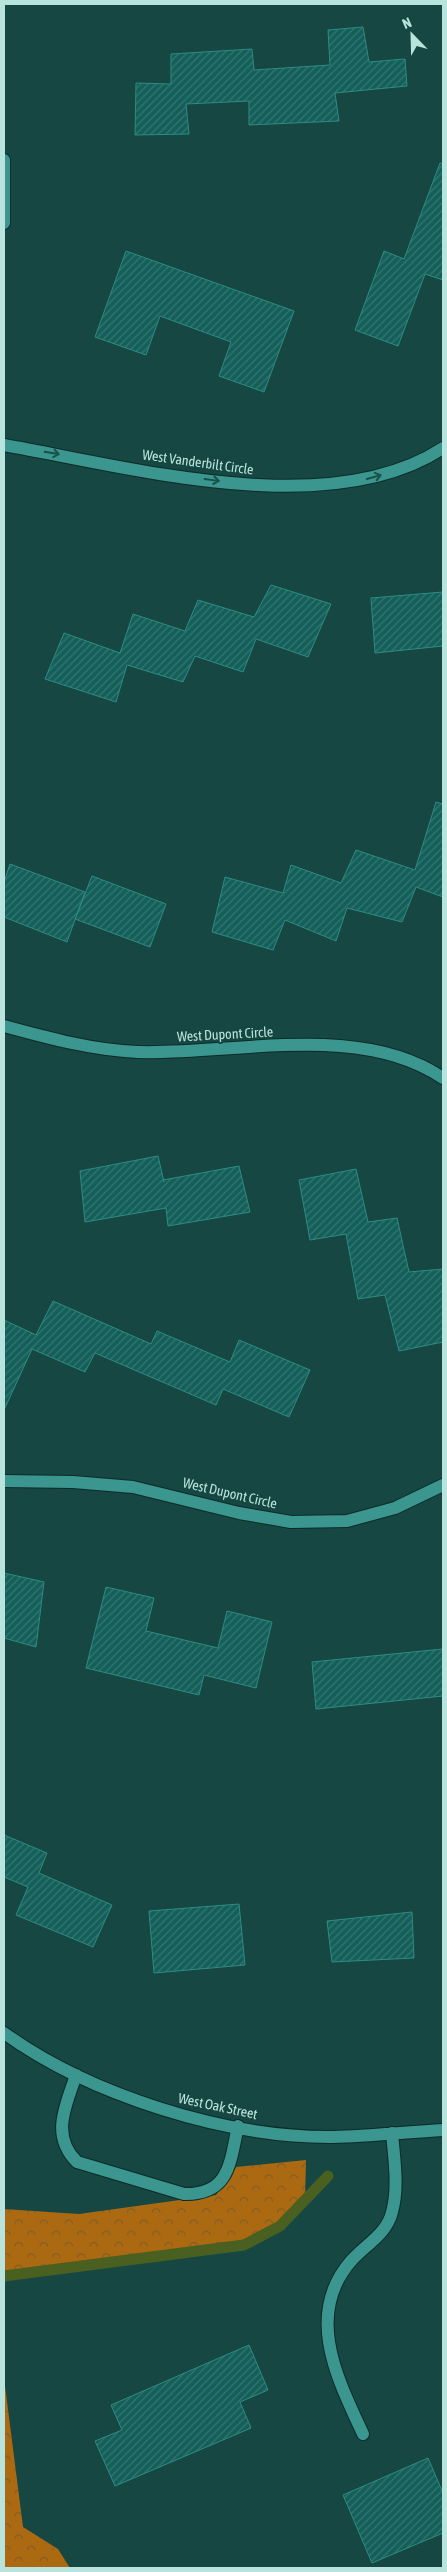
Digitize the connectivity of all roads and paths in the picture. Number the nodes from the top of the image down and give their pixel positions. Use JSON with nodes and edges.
{"nodes":[{"id":1,"x":4,"y":160,"type":"edge"},
{"id":2,"x":4,"y":223,"type":"edge"},
{"id":3,"x":4,"y":445,"type":"edge"},
{"id":4,"x":443,"y":448,"type":"edge"},
{"id":5,"x":4,"y":1026,"type":"edge"},
{"id":6,"x":443,"y":1078,"type":"edge"},
{"id":7,"x":4,"y":1481,"type":"edge"},
{"id":8,"x":443,"y":1484,"type":"edge"},
{"id":9,"x":4,"y":2033,"type":"edge"},
{"id":10,"x":76,"y":2075,"type":"junction"},
{"id":11,"x":238,"y":2126,"type":"junction"},
{"id":12,"x":443,"y":2130,"type":"edge"},
{"id":13,"x":392,"y":2133,"type":"junction"},
{"id":14,"x":363,"y":2434,"type":"dead end"}],
"edges":[{"from":1,"to":2,"type":"street"},
{"from":3,"to":4,"type":"street","name":"West Vanderbilt Circle","one_way":true},
{"from":5,"to":6,"type":"street","name":"West Dupont Circle"},
{"from":7,"to":8,"type":"street","name":"West Dupont Circle"},
{"from":9,"to":10,"type":"street","name":"West Oak Street"},
{"from":10,"to":11,"type":"street","name":"West Oak Street"},
{"from":10,"to":11,"type":"street"},
{"from":11,"to":13,"type":"street","name":"West Oak Street"},
{"from":12,"to":13,"type":"street","name":"West Oak Street"},
{"from":13,"to":14,"type":"street"}]}
